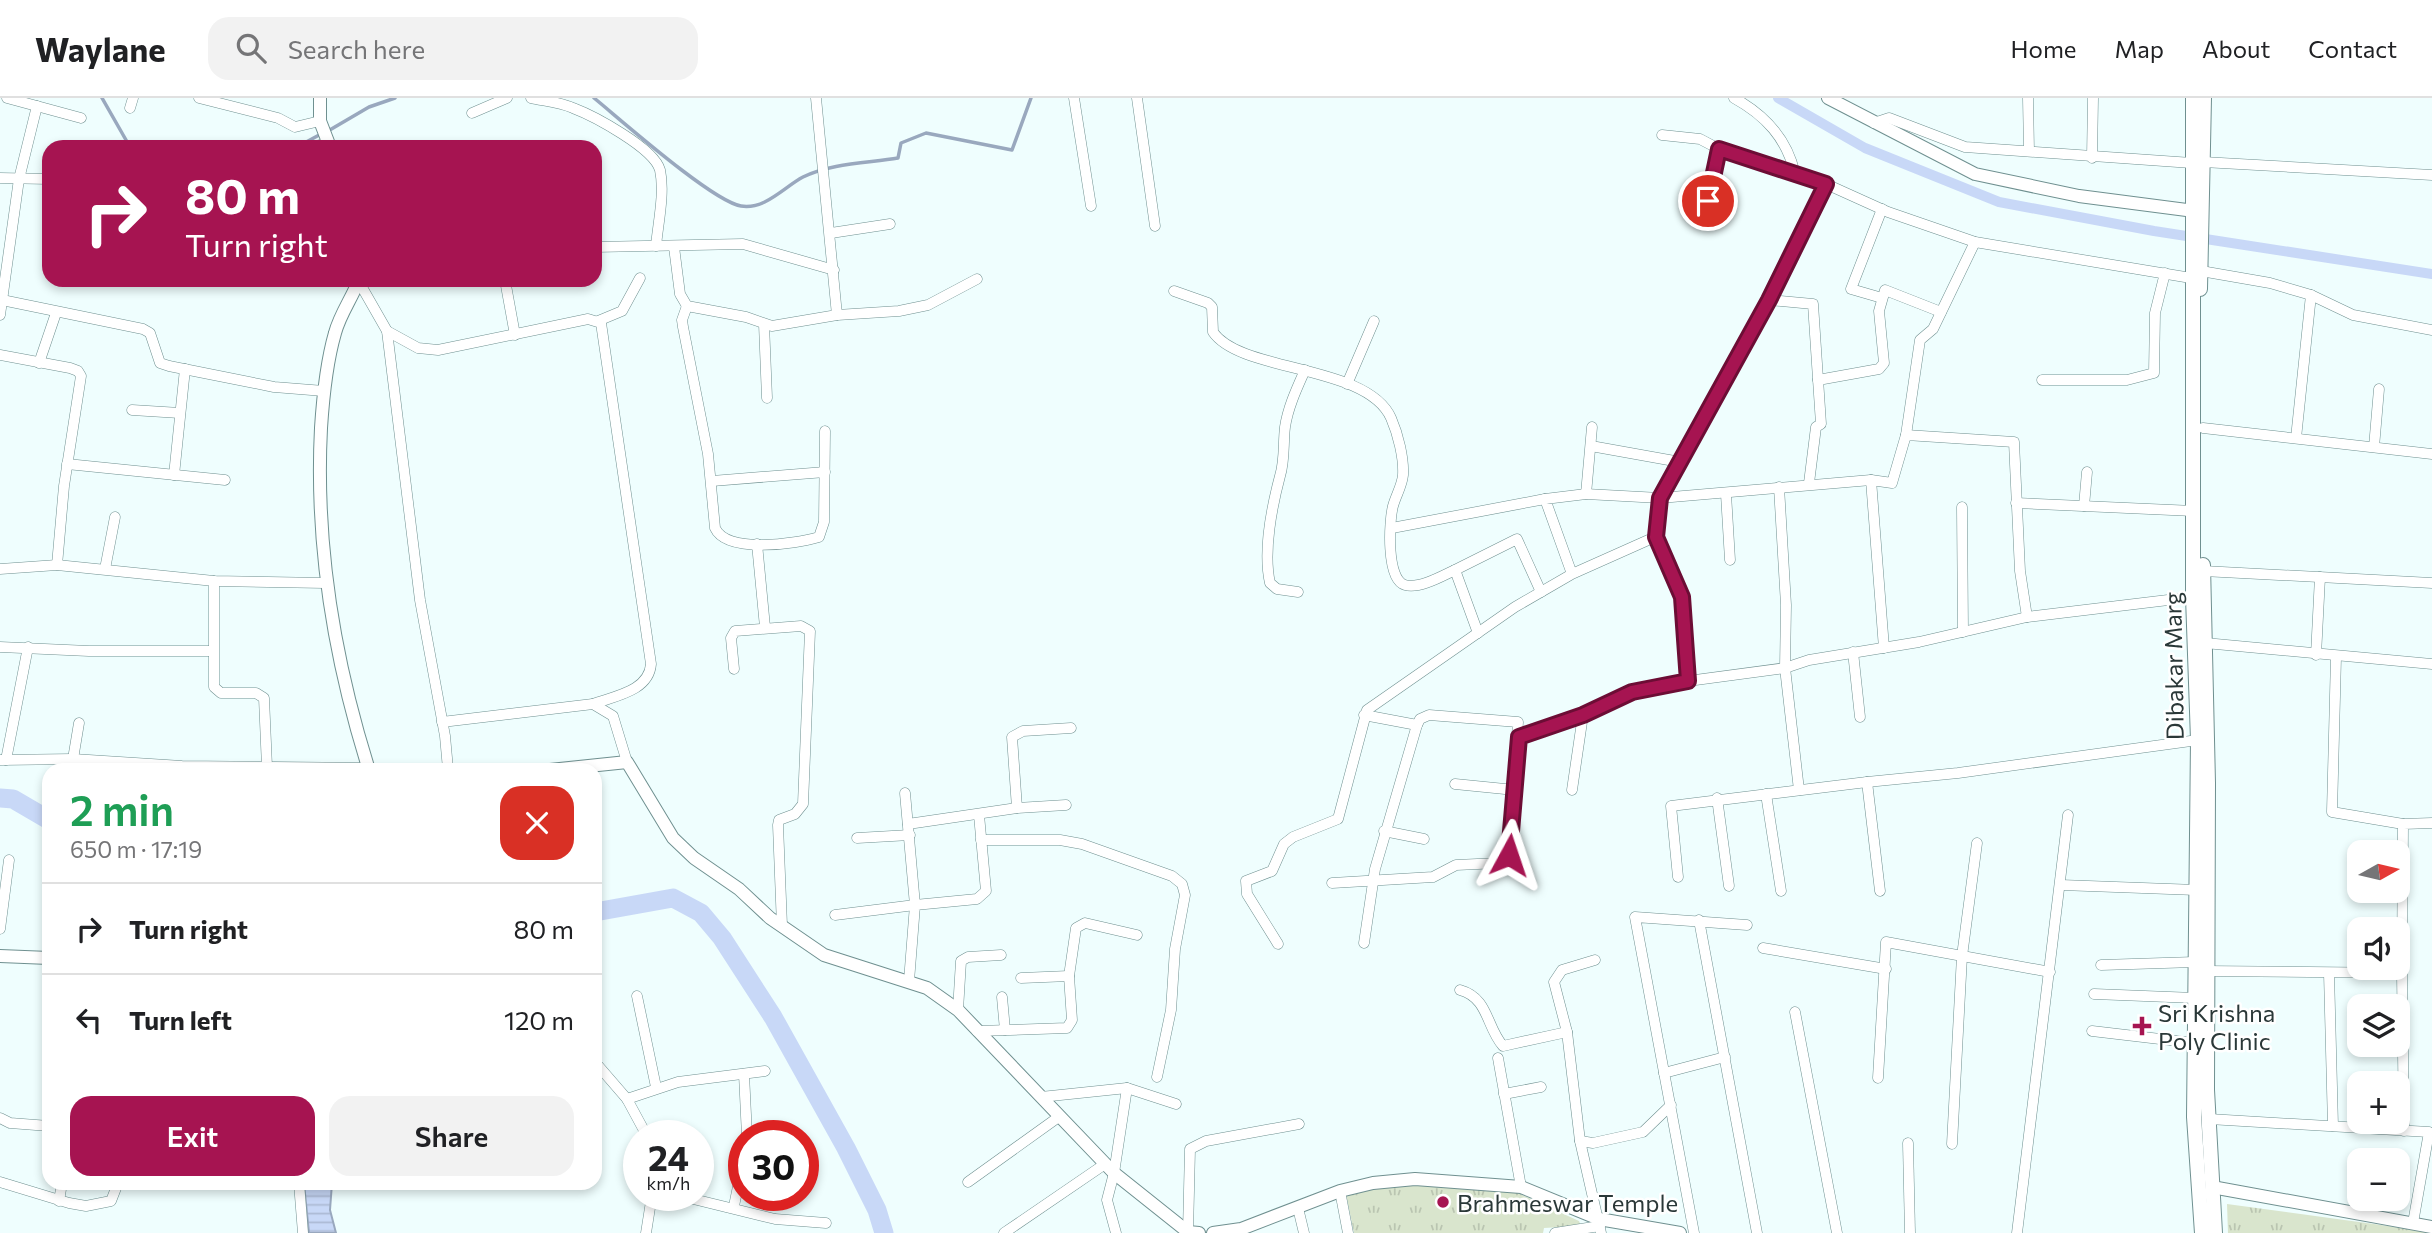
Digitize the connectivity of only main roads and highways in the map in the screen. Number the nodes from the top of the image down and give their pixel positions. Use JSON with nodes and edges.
{"nodes":[{"id":1,"x":2193,"y":98,"type":"edge"},
{"id":2,"x":2204,"y":98,"type":"edge"},
{"id":3,"x":2197,"y":163,"type":"junction"},
{"id":4,"x":2196,"y":274,"type":"junction"},
{"id":5,"x":2198,"y":584,"type":"junction"},
{"id":6,"x":2199,"y":968,"type":"junction"},
{"id":7,"x":2202,"y":1233,"type":"edge"},
{"id":8,"x":2215,"y":1233,"type":"edge"}],
"edges":[{"from":1,"to":3,"type":"main road","name":"Dibakar Marg"},
{"from":2,"to":3,"type":"main road","name":"Dibakar Marg"},
{"from":3,"to":4,"type":"main road","name":"Dibakar Marg"},
{"from":4,"to":5,"type":"main road","name":"Dibakar Marg"},
{"from":4,"to":5,"type":"main road","name":"Dibakar Marg"},
{"from":5,"to":6,"type":"main road","name":"Dibakar Marg"},
{"from":5,"to":6,"type":"main road","name":"Dibakar Marg"},
{"from":6,"to":7,"type":"main road","name":"Dibakar Marg"},
{"from":6,"to":8,"type":"main road","name":"Dibakar Marg"}]}
